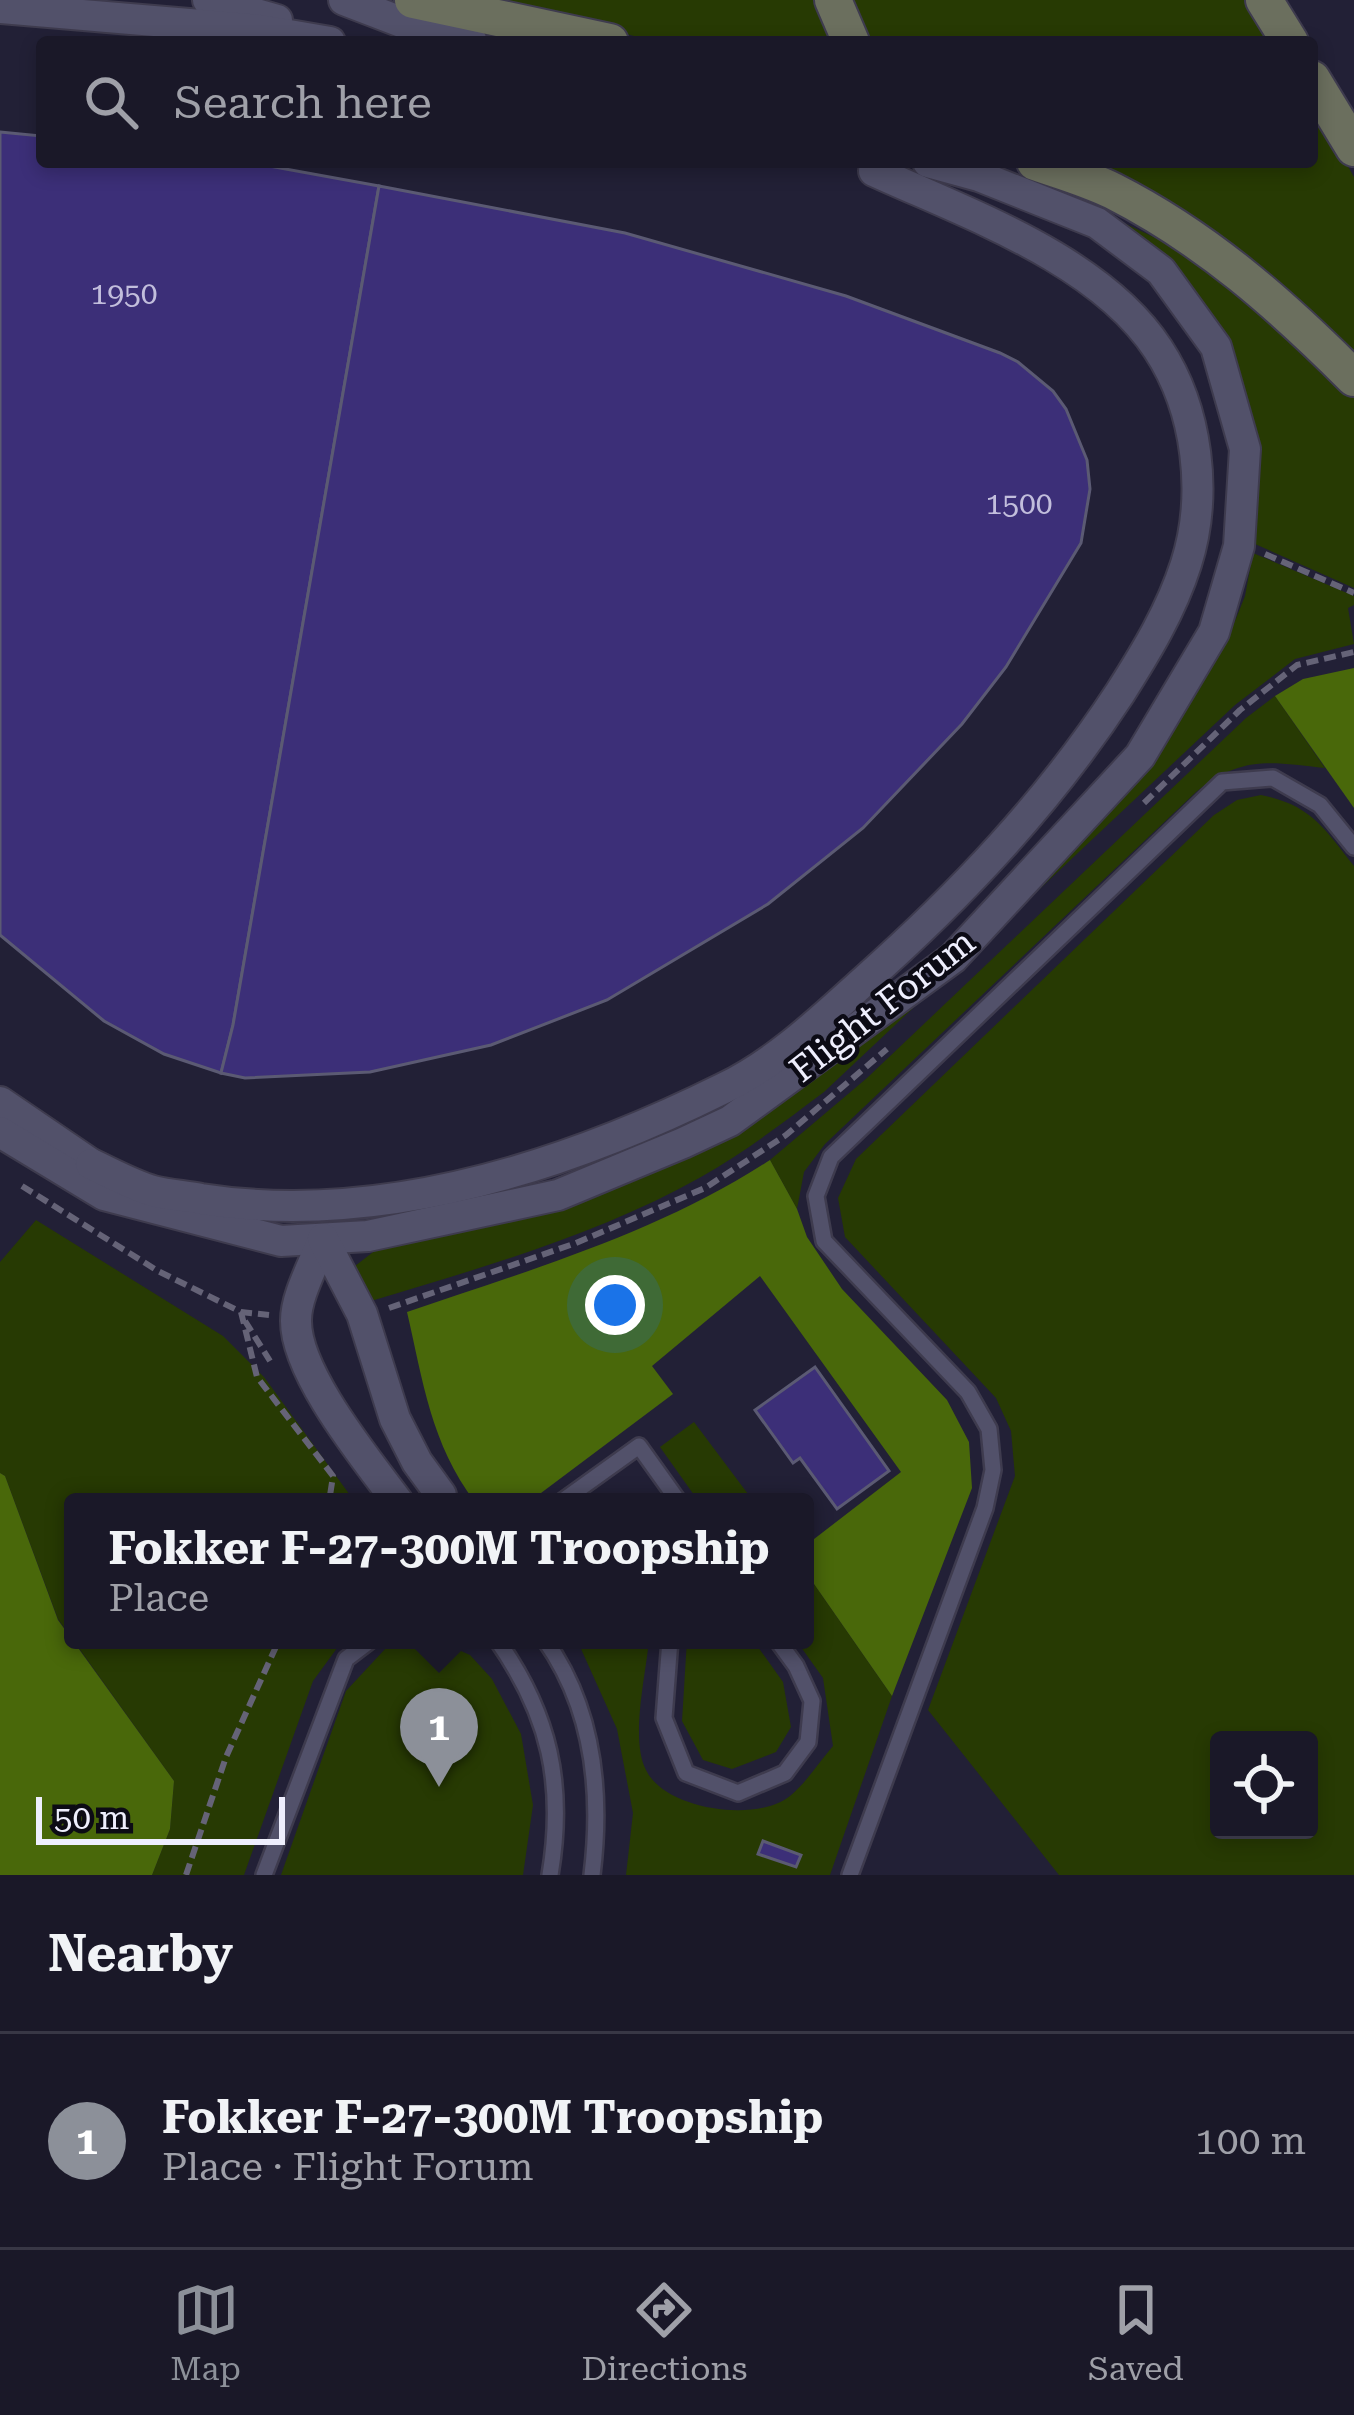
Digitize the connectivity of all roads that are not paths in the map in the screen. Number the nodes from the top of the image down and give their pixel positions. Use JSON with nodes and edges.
{"nodes":[{"id":1,"x":208,"y":0,"type":"edge"},
{"id":2,"x":344,"y":0,"type":"edge"},
{"id":3,"x":413,"y":0,"type":"edge"},
{"id":4,"x":833,"y":0,"type":"edge"},
{"id":5,"x":1264,"y":0,"type":"edge"},
{"id":6,"x":0,"y":8,"type":"edge"},
{"id":7,"x":295,"y":36,"type":"edge"},
{"id":8,"x":323,"y":36,"type":"edge"},
{"id":9,"x":444,"y":36,"type":"edge"},
{"id":10,"x":582,"y":36,"type":"edge"},
{"id":11,"x":848,"y":36,"type":"edge"},
{"id":12,"x":1286,"y":36,"type":"edge"},
{"id":13,"x":1318,"y":89,"type":"edge"},
{"id":14,"x":1354,"y":148,"type":"edge"},
{"id":15,"x":861,"y":168,"type":"edge"},
{"id":16,"x":872,"y":168,"type":"edge"},
{"id":17,"x":950,"y":168,"type":"edge"},
{"id":18,"x":1051,"y":168,"type":"edge"},
{"id":19,"x":979,"y":176,"type":"junction"},
{"id":20,"x":1060,"y":263,"type":"junction"},
{"id":21,"x":1354,"y":378,"type":"edge"},
{"id":22,"x":1093,"y":732,"type":"junction"},
{"id":23,"x":1075,"y":826,"type":"junction"},
{"id":24,"x":1354,"y":847,"type":"edge"},
{"id":25,"x":994,"y":858,"type":"junction"},
{"id":26,"x":757,"y":1067,"type":"junction"},
{"id":27,"x":0,"y":1102,"type":"edge"},
{"id":28,"x":664,"y":1115,"type":"junction"},
{"id":29,"x":730,"y":1121,"type":"junction"},
{"id":30,"x":0,"y":1132,"type":"edge"},
{"id":31,"x":91,"y":1164,"type":"junction"},
{"id":32,"x":154,"y":1191,"type":"junction"},
{"id":33,"x":104,"y":1195,"type":"junction"},
{"id":34,"x":323,"y":1239,"type":"junction"},
{"id":35,"x":392,"y":1493,"type":"edge"},
{"id":36,"x":439,"y":1493,"type":"edge"},
{"id":37,"x":573,"y":1493,"type":"edge"},
{"id":38,"x":673,"y":1493,"type":"edge"},
{"id":39,"x":359,"y":1649,"type":"edge"},
{"id":40,"x":502,"y":1649,"type":"edge"},
{"id":41,"x":550,"y":1649,"type":"edge"},
{"id":42,"x":669,"y":1649,"type":"edge"},
{"id":43,"x":784,"y":1649,"type":"edge"},
{"id":44,"x":264,"y":1875,"type":"edge"},
{"id":45,"x":550,"y":1875,"type":"edge"},
{"id":46,"x":592,"y":1875,"type":"edge"},
{"id":47,"x":850,"y":1875,"type":"edge"}],
"edges":[{"from":1,"to":8,"type":"street"},
{"from":2,"to":9,"type":"street"},
{"from":3,"to":10,"type":"main road"},
{"from":4,"to":11,"type":"main road"},
{"from":5,"to":12,"type":"main road"},
{"from":6,"to":7,"type":"street"},
{"from":13,"to":14,"type":"main road"},
{"from":15,"to":20,"type":"street","name":"Flight Forum"},
{"from":16,"to":19,"type":"street","name":"Flight Forum"},
{"from":17,"to":19,"type":"street","name":"Flight Forum"},
{"from":18,"to":21,"type":"main road"},
{"from":19,"to":20,"type":"street","name":"Flight Forum"},
{"from":19,"to":23,"type":"street","name":"Flight Forum"},
{"from":20,"to":22,"type":"street","name":"Flight Forum"},
{"from":22,"to":23,"type":"street","name":"Flight Forum"},
{"from":22,"to":25,"type":"street","name":"Flight Forum"},
{"from":23,"to":25,"type":"street","name":"Flight Forum"},
{"from":23,"to":29,"type":"street","name":"Flight Forum"},
{"from":24,"to":47,"type":"lane"},
{"from":25,"to":26,"type":"street","name":"Flight Forum"},
{"from":26,"to":28,"type":"street","name":"Flight Forum"},
{"from":26,"to":29,"type":"street","name":"Flight Forum"},
{"from":27,"to":31,"type":"street","name":"Flight Forum"},
{"from":28,"to":29,"type":"street","name":"Flight Forum"},
{"from":28,"to":32,"type":"street","name":"Flight Forum"},
{"from":29,"to":34,"type":"street","name":"Flight Forum"},
{"from":30,"to":33,"type":"street","name":"Flight Forum"},
{"from":31,"to":32,"type":"street","name":"Flight Forum"},
{"from":31,"to":33,"type":"street"},
{"from":32,"to":33,"type":"street","name":"Flight Forum"},
{"from":33,"to":34,"type":"street","name":"Flight Forum"},
{"from":34,"to":35,"type":"street"},
{"from":34,"to":36,"type":"street"},
{"from":37,"to":38,"type":"lane"},
{"from":39,"to":44,"type":"lane"},
{"from":40,"to":45,"type":"lane"},
{"from":41,"to":46,"type":"lane"},
{"from":42,"to":43,"type":"lane"}]}
